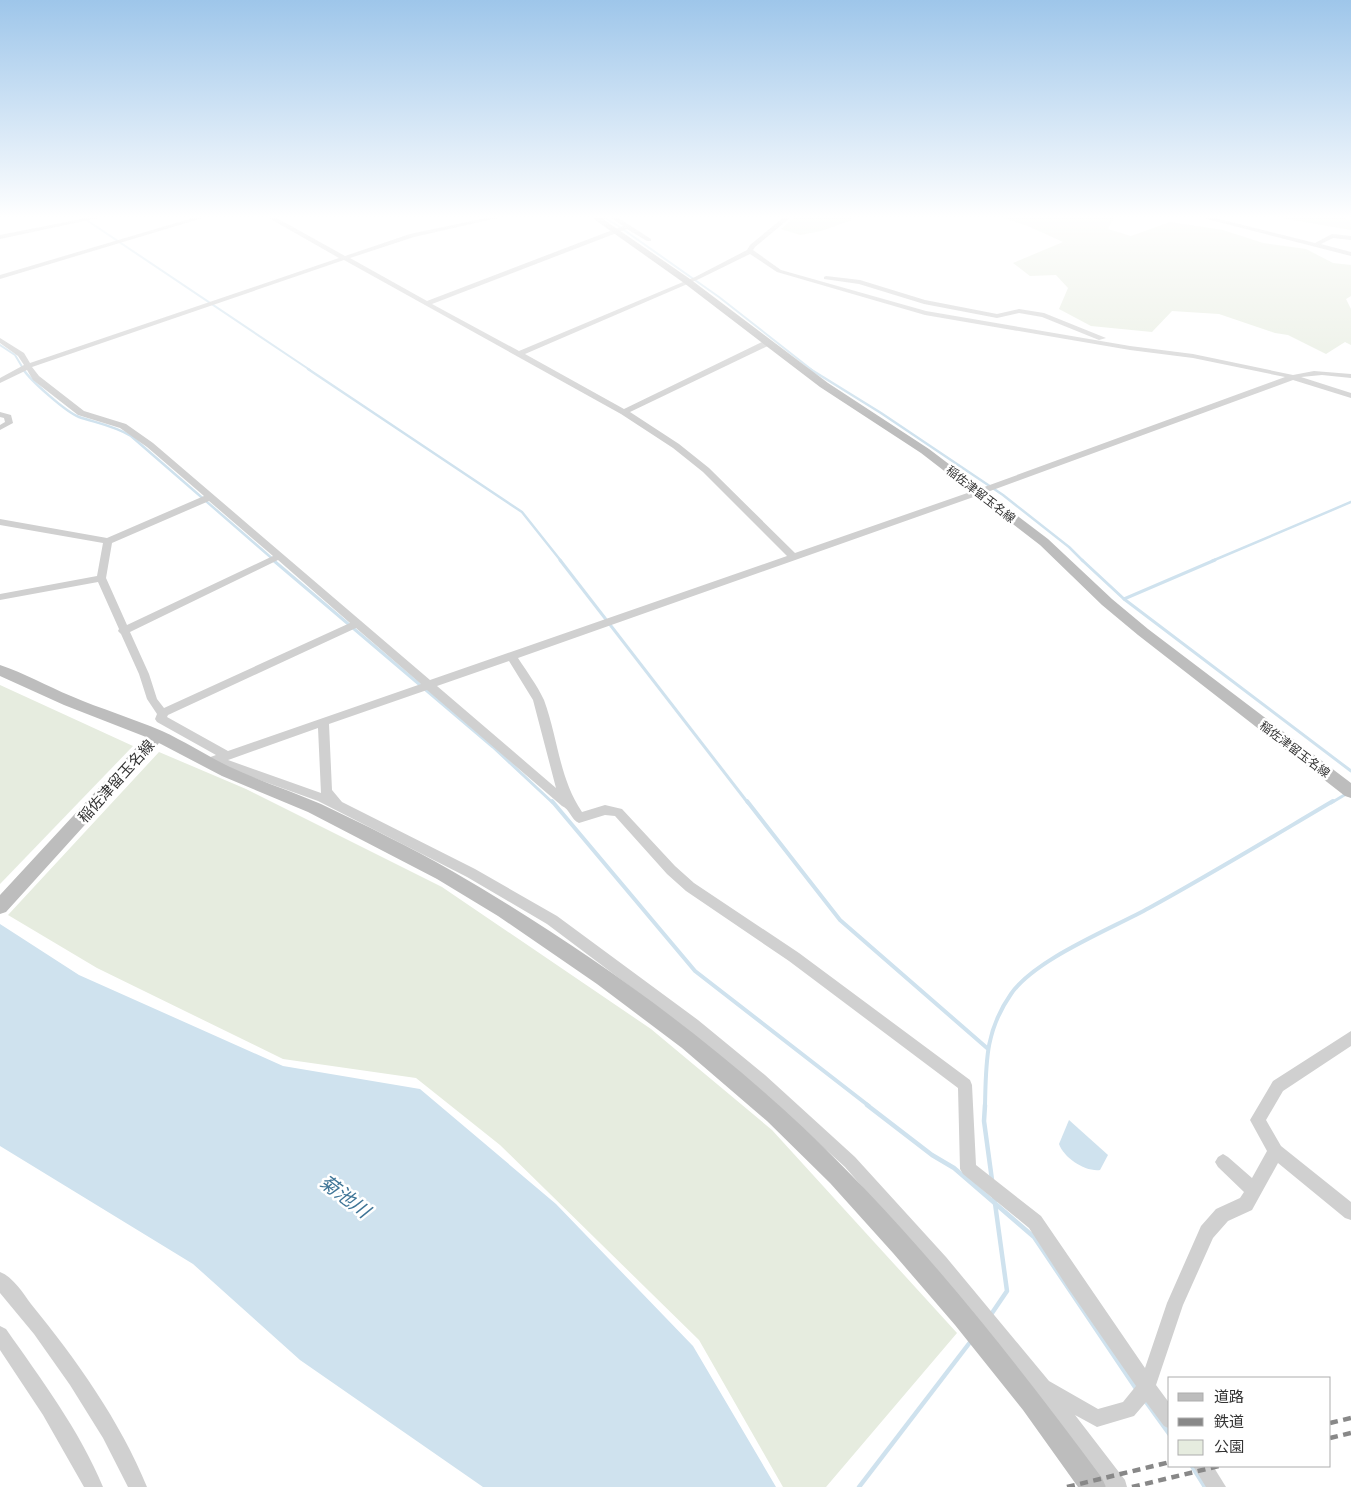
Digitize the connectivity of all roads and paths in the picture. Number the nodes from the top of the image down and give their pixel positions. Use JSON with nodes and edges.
{"nodes":[{"id":1,"x":260,"y":286,"type":"edge"},
{"id":2,"x":397,"y":286,"type":"edge"},
{"id":3,"x":472,"y":286,"type":"edge"},
{"id":4,"x":677,"y":286,"type":"edge"},
{"id":5,"x":700,"y":286,"type":"edge"},
{"id":6,"x":833,"y":286,"type":"edge"},
{"id":7,"x":874,"y":286,"type":"edge"},
{"id":8,"x":428,"y":303,"type":"junction"},
{"id":9,"x":0,"y":340,"type":"edge"},
{"id":10,"x":767,"y":342,"type":"junction"},
{"id":11,"x":1121,"y":347,"type":"junction"},
{"id":12,"x":519,"y":354,"type":"junction"},
{"id":13,"x":28,"y":366,"type":"junction"},
{"id":14,"x":1351,"y":376,"type":"edge"},
{"id":15,"x":1293,"y":377,"type":"junction"},
{"id":16,"x":0,"y":381,"type":"edge"},
{"id":17,"x":1351,"y":396,"type":"edge"},
{"id":18,"x":624,"y":412,"type":"junction"},
{"id":19,"x":0,"y":414,"type":"edge"},
{"id":20,"x":0,"y":428,"type":"edge"},
{"id":21,"x":986,"y":489,"type":"junction"},
{"id":22,"x":210,"y":497,"type":"junction"},
{"id":23,"x":0,"y":522,"type":"edge"},
{"id":24,"x":108,"y":542,"type":"junction"},
{"id":25,"x":794,"y":556,"type":"junction"},
{"id":26,"x":279,"y":557,"type":"junction"},
{"id":27,"x":101,"y":578,"type":"junction"},
{"id":28,"x":0,"y":597,"type":"edge"},
{"id":29,"x":357,"y":623,"type":"junction"},
{"id":30,"x":123,"y":631,"type":"junction"},
{"id":31,"x":512,"y":657,"type":"junction"},
{"id":32,"x":0,"y":670,"type":"edge"},
{"id":33,"x":430,"y":686,"type":"junction"},
{"id":34,"x":163,"y":713,"type":"junction"},
{"id":35,"x":323,"y":723,"type":"junction"},
{"id":36,"x":151,"y":742,"type":"junction"},
{"id":37,"x":217,"y":759,"type":"junction"},
{"id":38,"x":1348,"y":789,"type":"edge"},
{"id":39,"x":569,"y":805,"type":"junction"},
{"id":40,"x":339,"y":806,"type":"junction"},
{"id":41,"x":0,"y":907,"type":"edge"},
{"id":42,"x":1351,"y":1038,"type":"edge"},
{"id":43,"x":1276,"y":1151,"type":"junction"},
{"id":44,"x":1223,"y":1162,"type":"dead end"},
{"id":45,"x":1253,"y":1190,"type":"junction"},
{"id":46,"x":1351,"y":1212,"type":"edge"},
{"id":47,"x":0,"y":1280,"type":"edge"},
{"id":48,"x":0,"y":1334,"type":"edge"},
{"id":49,"x":1042,"y":1386,"type":"junction"},
{"id":50,"x":1147,"y":1387,"type":"junction"},
{"id":51,"x":1168,"y":1417,"type":"edge"},
{"id":52,"x":1203,"y":1467,"type":"edge"},
{"id":53,"x":94,"y":1487,"type":"edge"},
{"id":54,"x":138,"y":1487,"type":"edge"},
{"id":55,"x":1093,"y":1487,"type":"edge"},
{"id":56,"x":1118,"y":1487,"type":"edge"},
{"id":57,"x":1217,"y":1487,"type":"edge"}],
"edges":[{"from":1,"to":13,"type":"street"},
{"from":2,"to":8,"type":"street"},
{"from":3,"to":8,"type":"street"},
{"from":4,"to":12,"type":"street"},
{"from":5,"to":10,"type":"main road","name":"稲佐津留玉名線"},
{"from":6,"to":11,"type":"street"},
{"from":7,"to":11,"type":"street"},
{"from":8,"to":12,"type":"street"},
{"from":9,"to":13,"type":"street"},
{"from":10,"to":18,"type":"street"},
{"from":10,"to":21,"type":"main road","name":"稲佐津留玉名線"},
{"from":11,"to":15,"type":"street"},
{"from":12,"to":18,"type":"street"},
{"from":13,"to":16,"type":"street"},
{"from":13,"to":22,"type":"street"},
{"from":14,"to":15,"type":"street"},
{"from":15,"to":17,"type":"street"},
{"from":15,"to":21,"type":"street"},
{"from":18,"to":25,"type":"street"},
{"from":19,"to":20,"type":"street"},
{"from":21,"to":25,"type":"street"},
{"from":21,"to":38,"type":"main road","name":"稲佐津留玉名線"},
{"from":22,"to":24,"type":"street"},
{"from":22,"to":26,"type":"street"},
{"from":23,"to":24,"type":"street"},
{"from":24,"to":27,"type":"street"},
{"from":25,"to":31,"type":"street"},
{"from":26,"to":29,"type":"street"},
{"from":26,"to":30,"type":"street"},
{"from":27,"to":28,"type":"street"},
{"from":27,"to":30,"type":"street"},
{"from":29,"to":33,"type":"street"},
{"from":29,"to":34,"type":"street"},
{"from":30,"to":34,"type":"street"},
{"from":31,"to":33,"type":"street"},
{"from":31,"to":39,"type":"street"},
{"from":32,"to":36,"type":"main road","name":"稲佐津留玉名線"},
{"from":33,"to":35,"type":"street"},
{"from":33,"to":39,"type":"street"},
{"from":34,"to":37,"type":"street"},
{"from":35,"to":37,"type":"street"},
{"from":35,"to":40,"type":"street"},
{"from":36,"to":37,"type":"main road"},
{"from":36,"to":41,"type":"main road","name":"稲佐津留玉名線"},
{"from":37,"to":40,"type":"street"},
{"from":37,"to":55,"type":"main road"},
{"from":39,"to":50,"type":"street"},
{"from":40,"to":49,"type":"street"},
{"from":42,"to":43,"type":"street"},
{"from":43,"to":45,"type":"street"},
{"from":43,"to":46,"type":"street"},
{"from":44,"to":45,"type":"street"},
{"from":45,"to":50,"type":"street"},
{"from":47,"to":54,"type":"street"},
{"from":48,"to":53,"type":"street"},
{"from":49,"to":50,"type":"street"},
{"from":49,"to":56,"type":"street"},
{"from":50,"to":51,"type":"street"},
{"from":52,"to":57,"type":"street"}]}
